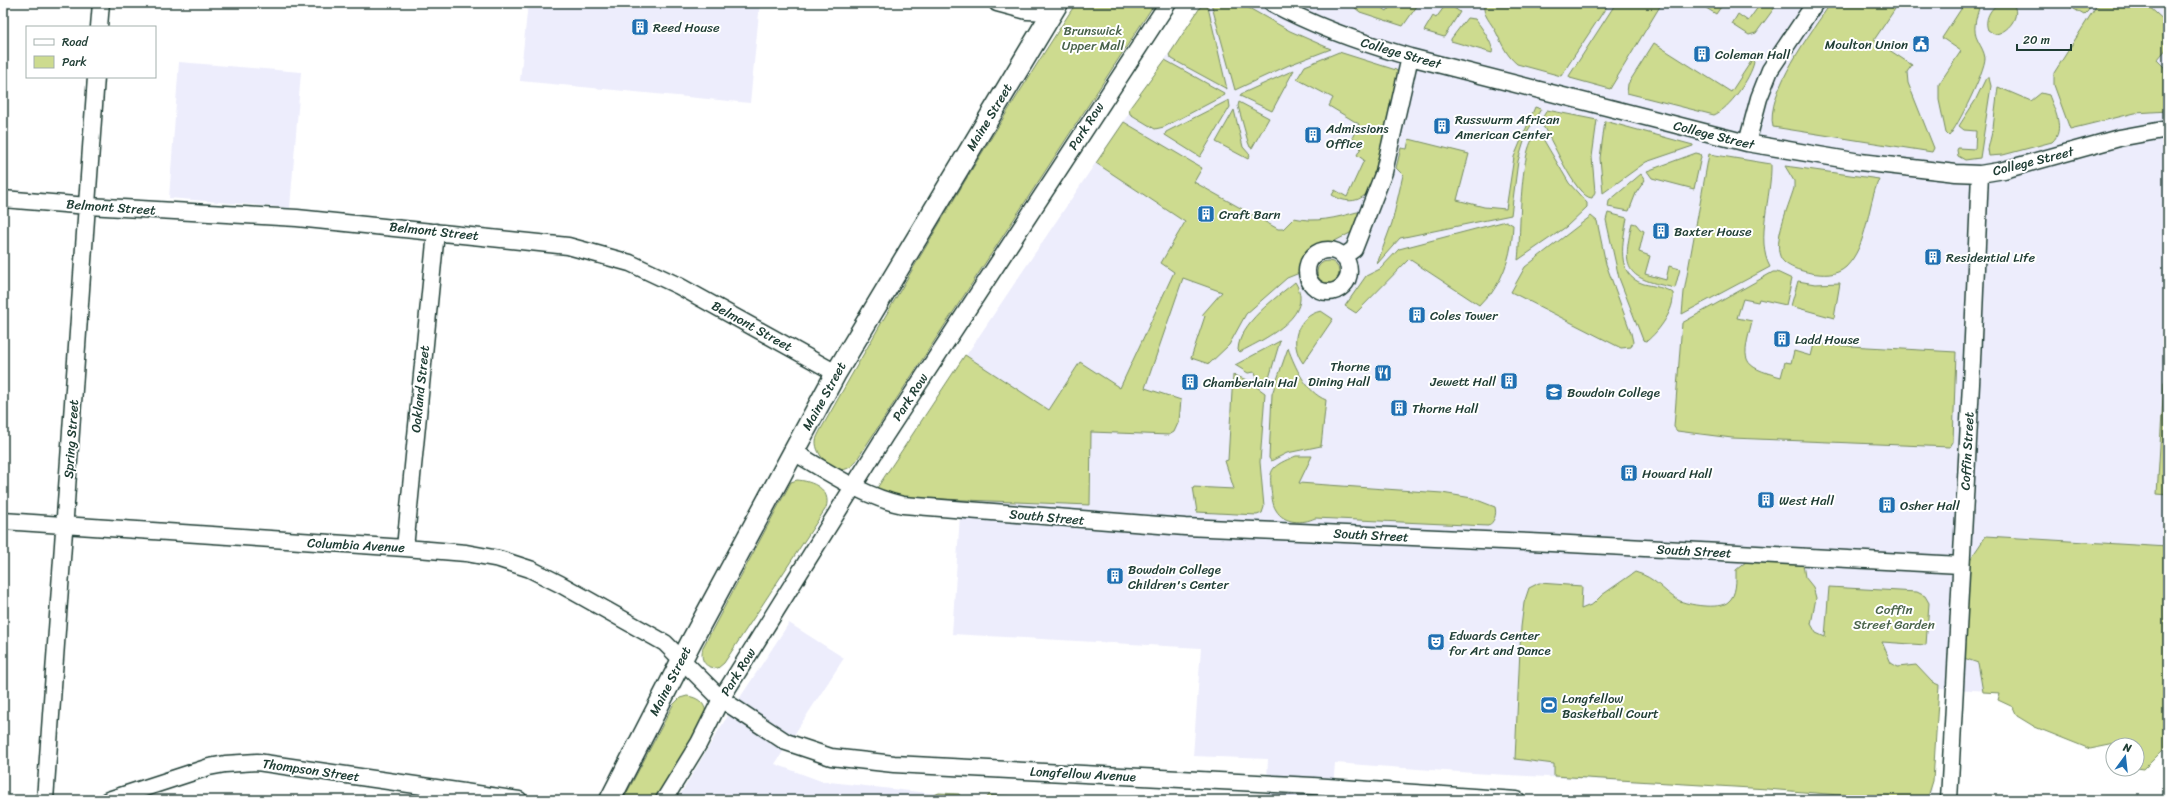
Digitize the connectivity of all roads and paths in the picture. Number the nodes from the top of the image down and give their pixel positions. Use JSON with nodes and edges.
{"nodes":[{"id":1,"x":101,"y":3,"type":"edge"},
{"id":2,"x":997,"y":3,"type":"edge"},
{"id":3,"x":1168,"y":3,"type":"edge"},
{"id":4,"x":1272,"y":3,"type":"edge"},
{"id":5,"x":1814,"y":3,"type":"edge"},
{"id":6,"x":1054,"y":8,"type":"edge"},
{"id":7,"x":99,"y":26,"type":"edge"},
{"id":8,"x":1410,"y":56,"type":"junction"},
{"id":9,"x":96,"y":78,"type":"edge"},
{"id":10,"x":2168,"y":129,"type":"edge"},
{"id":11,"x":1747,"y":143,"type":"junction"},
{"id":12,"x":1980,"y":174,"type":"junction"},
{"id":13,"x":3,"y":199,"type":"edge"},
{"id":14,"x":88,"y":206,"type":"junction"},
{"id":15,"x":436,"y":232,"type":"junction"},
{"id":16,"x":1343,"y":257,"type":"dead end"},
{"id":17,"x":836,"y":373,"type":"junction"},
{"id":18,"x":794,"y":452,"type":"junction"},
{"id":19,"x":854,"y":486,"type":"junction"},
{"id":20,"x":3,"y":520,"type":"edge"},
{"id":21,"x":65,"y":525,"type":"junction"},
{"id":22,"x":405,"y":548,"type":"junction"},
{"id":23,"x":1960,"y":565,"type":"junction"},
{"id":24,"x":682,"y":659,"type":"junction"},
{"id":25,"x":721,"y":699,"type":"junction"},
{"id":26,"x":45,"y":800,"type":"edge"},
{"id":27,"x":108,"y":800,"type":"edge"},
{"id":28,"x":519,"y":800,"type":"edge"},
{"id":29,"x":610,"y":800,"type":"edge"},
{"id":30,"x":664,"y":800,"type":"edge"},
{"id":31,"x":1517,"y":800,"type":"edge"},
{"id":32,"x":1949,"y":800,"type":"edge"}],
"edges":[{"from":1,"to":7,"type":"street"},
{"from":2,"to":6,"type":"street"},
{"from":3,"to":19,"type":"street","name":"Park Row"},
{"from":4,"to":8,"type":"street","name":"College Street"},
{"from":5,"to":11,"type":"street"},
{"from":6,"to":17,"type":"street","name":"Maine Street"},
{"from":8,"to":11,"type":"street","name":"College Street"},
{"from":8,"to":16,"type":"street"},
{"from":9,"to":14,"type":"street","name":"Spring Street"},
{"from":10,"to":12,"type":"street","name":"College Street"},
{"from":11,"to":12,"type":"street","name":"College Street"},
{"from":12,"to":23,"type":"street","name":"Coffin Street"},
{"from":13,"to":14,"type":"street","name":"Belmont Street"},
{"from":14,"to":15,"type":"street","name":"Belmont Street"},
{"from":14,"to":21,"type":"street","name":"Spring Street"},
{"from":15,"to":17,"type":"street","name":"Belmont Street"},
{"from":15,"to":22,"type":"street","name":"Oakland Street"},
{"from":17,"to":18,"type":"street","name":"Maine Street"},
{"from":18,"to":19,"type":"street","name":"South Street"},
{"from":18,"to":24,"type":"street","name":"Maine Street"},
{"from":19,"to":23,"type":"street","name":"South Street"},
{"from":19,"to":25,"type":"street","name":"Park Row"},
{"from":20,"to":21,"type":"street","name":"Columbia Avenue"},
{"from":21,"to":22,"type":"street","name":"Columbia Avenue"},
{"from":21,"to":26,"type":"street","name":"Spring Street"},
{"from":22,"to":24,"type":"street","name":"Columbia Avenue"},
{"from":23,"to":32,"type":"street","name":"Coffin Street"},
{"from":24,"to":25,"type":"street","name":"Longfellow Avenue"},
{"from":24,"to":29,"type":"street","name":"Maine Street"},
{"from":25,"to":30,"type":"street","name":"Park Row"},
{"from":25,"to":31,"type":"street","name":"Longfellow Avenue"},
{"from":27,"to":28,"type":"street","name":"Thompson Street"}]}
